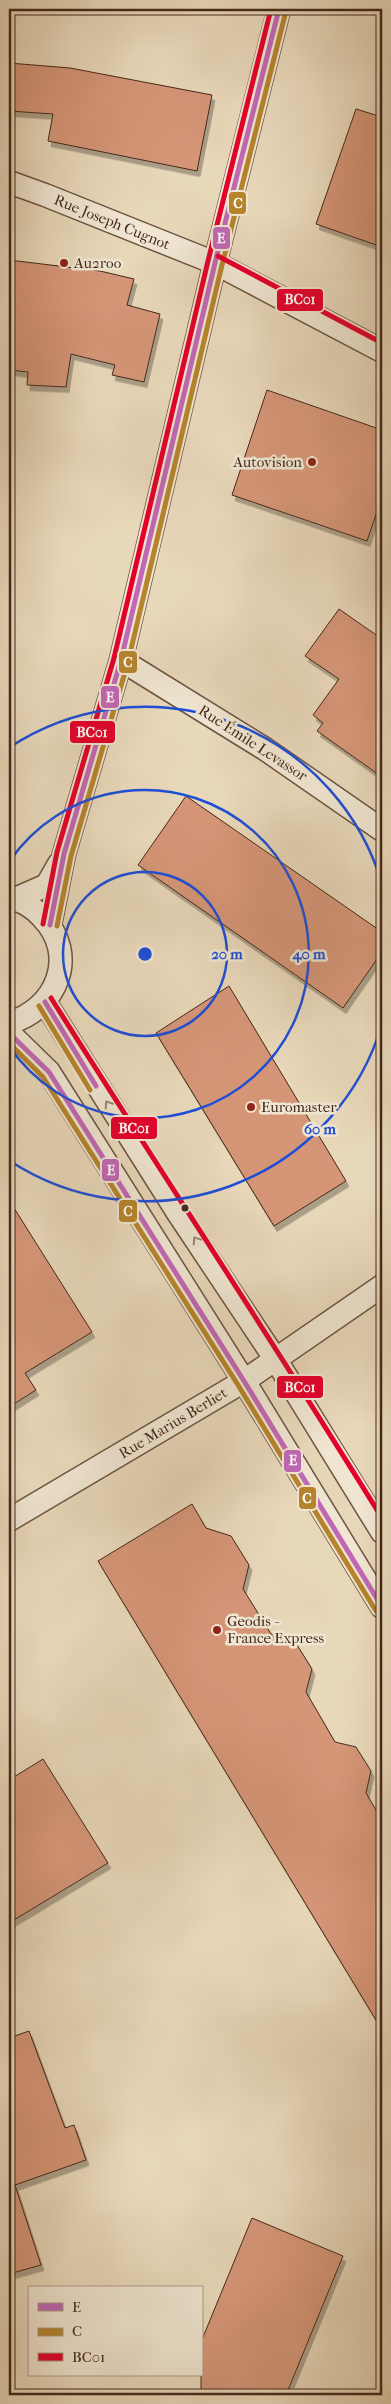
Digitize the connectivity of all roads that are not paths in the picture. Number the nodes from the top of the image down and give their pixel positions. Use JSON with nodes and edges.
{"nodes":[{"id":1,"x":279,"y":9,"type":"edge"},
{"id":2,"x":9,"y":182,"type":"edge"},
{"id":3,"x":215,"y":263,"type":"junction"},
{"id":4,"x":382,"y":352,"type":"edge"},
{"id":5,"x":121,"y":660,"type":"junction"},
{"id":6,"x":382,"y":830,"type":"edge"},
{"id":7,"x":64,"y":854,"type":"junction"},
{"id":8,"x":12,"y":899,"type":"edge"},
{"id":9,"x":50,"y":925,"type":"junction"},
{"id":10,"x":45,"y":1002,"type":"junction"},
{"id":11,"x":9,"y":1023,"type":"edge"},
{"id":12,"x":9,"y":1033,"type":"edge"},
{"id":13,"x":382,"y":1286,"type":"edge"},
{"id":14,"x":276,"y":1360,"type":"junction"},
{"id":15,"x":244,"y":1381,"type":"junction"},
{"id":16,"x":9,"y":1520,"type":"edge"},
{"id":17,"x":382,"y":1532,"type":"edge"},
{"id":18,"x":382,"y":1607,"type":"edge"}],
"edges":[{"from":1,"to":3,"type":"street"},
{"from":2,"to":3,"type":"street","name":"Rue Joseph Cugnot"},
{"from":3,"to":4,"type":"street","name":"Rue Joseph Cugnot"},
{"from":3,"to":5,"type":"street"},
{"from":5,"to":6,"type":"street","name":"Rue Émile Levassor"},
{"from":5,"to":7,"type":"street"},
{"from":7,"to":8,"type":"street"},
{"from":7,"to":9,"type":"street"},
{"from":8,"to":9,"type":"street"},
{"from":9,"to":10,"type":"street"},
{"from":10,"to":11,"type":"street"},
{"from":14,"to":10,"type":"street","one_way":true},
{"from":12,"to":15,"type":"street"},
{"from":13,"to":14,"type":"street","name":"Rue Marius Berliet"},
{"from":14,"to":15,"type":"street","name":"Rue Marius Berliet"},
{"from":14,"to":17,"type":"street"},
{"from":15,"to":16,"type":"street","name":"Rue Marius Berliet"},
{"from":15,"to":18,"type":"street"}]}
